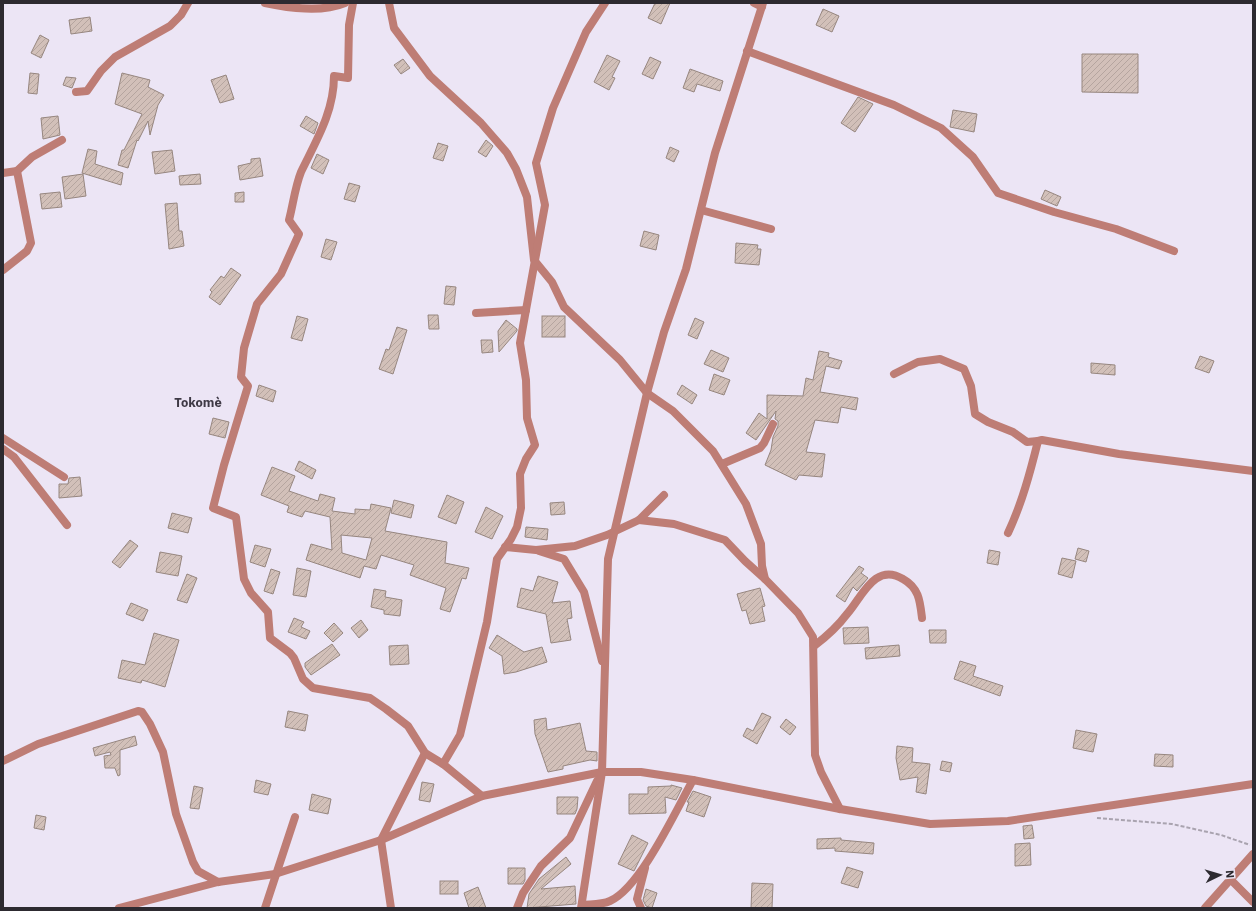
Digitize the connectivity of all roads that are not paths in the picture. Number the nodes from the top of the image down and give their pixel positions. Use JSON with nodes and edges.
{"nodes":[{"id":1,"x":188,"y":3,"type":"edge"},
{"id":2,"x":265,"y":3,"type":"edge"},
{"id":3,"x":345,"y":3,"type":"edge"},
{"id":4,"x":353,"y":3,"type":"edge"},
{"id":5,"x":389,"y":3,"type":"edge"},
{"id":6,"x":605,"y":3,"type":"edge"},
{"id":7,"x":760,"y":4,"type":"edge"},
{"id":8,"x":747,"y":51,"type":"junction"},
{"id":9,"x":76,"y":92,"type":"dead end"},
{"id":10,"x":62,"y":140,"type":"dead end"},
{"id":11,"x":17,"y":171,"type":"junction"},
{"id":12,"x":3,"y":173,"type":"edge"},
{"id":13,"x":701,"y":210,"type":"junction"},
{"id":14,"x":771,"y":229,"type":"dead end"},
{"id":15,"x":1174,"y":251,"type":"dead end"},
{"id":16,"x":534,"y":260,"type":"junction"},
{"id":17,"x":3,"y":270,"type":"edge"},
{"id":18,"x":526,"y":310,"type":"junction"},
{"id":19,"x":476,"y":313,"type":"dead end"},
{"id":20,"x":894,"y":374,"type":"dead end"},
{"id":21,"x":647,"y":393,"type":"junction"},
{"id":22,"x":774,"y":424,"type":"dead end"},
{"id":23,"x":3,"y":438,"type":"edge"},
{"id":24,"x":1038,"y":442,"type":"junction"},
{"id":25,"x":3,"y":449,"type":"edge"},
{"id":26,"x":722,"y":464,"type":"junction"},
{"id":27,"x":1253,"y":470,"type":"edge"},
{"id":28,"x":64,"y":477,"type":"dead end"},
{"id":29,"x":664,"y":495,"type":"dead end"},
{"id":30,"x":639,"y":520,"type":"junction"},
{"id":31,"x":67,"y":525,"type":"dead end"},
{"id":32,"x":614,"y":532,"type":"junction"},
{"id":33,"x":1008,"y":533,"type":"dead end"},
{"id":34,"x":505,"y":547,"type":"junction"},
{"id":35,"x":536,"y":550,"type":"junction"},
{"id":36,"x":765,"y":579,"type":"junction"},
{"id":37,"x":922,"y":618,"type":"dead end"},
{"id":38,"x":814,"y":646,"type":"junction"},
{"id":39,"x":604,"y":673,"type":"junction"},
{"id":40,"x":426,"y":753,"type":"junction"},
{"id":41,"x":3,"y":761,"type":"edge"},
{"id":42,"x":444,"y":764,"type":"junction"},
{"id":43,"x":602,"y":772,"type":"junction"},
{"id":44,"x":693,"y":780,"type":"junction"},
{"id":45,"x":1253,"y":784,"type":"edge"},
{"id":46,"x":482,"y":796,"type":"junction"},
{"id":47,"x":840,"y":809,"type":"junction"},
{"id":48,"x":295,"y":817,"type":"dead end"},
{"id":49,"x":381,"y":840,"type":"junction"},
{"id":50,"x":1253,"y":854,"type":"edge"},
{"id":51,"x":647,"y":862,"type":"junction"},
{"id":52,"x":198,"y":871,"type":"junction"},
{"id":53,"x":275,"y":874,"type":"junction"},
{"id":54,"x":1230,"y":879,"type":"junction"},
{"id":55,"x":218,"y":882,"type":"junction"},
{"id":56,"x":201,"y":886,"type":"junction"},
{"id":57,"x":1253,"y":902,"type":"edge"},
{"id":58,"x":581,"y":906,"type":"edge"},
{"id":59,"x":119,"y":908,"type":"edge"},
{"id":60,"x":265,"y":908,"type":"edge"},
{"id":61,"x":391,"y":908,"type":"edge"},
{"id":62,"x":517,"y":908,"type":"edge"},
{"id":63,"x":641,"y":908,"type":"edge"},
{"id":64,"x":1205,"y":908,"type":"edge"}],
"edges":[{"from":1,"to":9,"type":"street"},
{"from":2,"to":3,"type":"street"},
{"from":4,"to":40,"type":"street"},
{"from":5,"to":16,"type":"street"},
{"from":6,"to":16,"type":"street"},
{"from":7,"to":8,"type":"street"},
{"from":8,"to":13,"type":"street"},
{"from":8,"to":15,"type":"street"},
{"from":10,"to":11,"type":"street"},
{"from":11,"to":12,"type":"street"},
{"from":11,"to":17,"type":"street"},
{"from":13,"to":14,"type":"street"},
{"from":13,"to":21,"type":"street"},
{"from":16,"to":18,"type":"street"},
{"from":16,"to":21,"type":"street"},
{"from":18,"to":19,"type":"street"},
{"from":18,"to":34,"type":"street"},
{"from":20,"to":24,"type":"street"},
{"from":21,"to":26,"type":"street"},
{"from":21,"to":32,"type":"street"},
{"from":22,"to":26,"type":"street"},
{"from":23,"to":28,"type":"street"},
{"from":24,"to":27,"type":"street"},
{"from":24,"to":33,"type":"street"},
{"from":25,"to":31,"type":"street"},
{"from":26,"to":36,"type":"street"},
{"from":29,"to":30,"type":"street"},
{"from":30,"to":32,"type":"street"},
{"from":30,"to":36,"type":"street"},
{"from":32,"to":35,"type":"street"},
{"from":32,"to":39,"type":"street"},
{"from":34,"to":35,"type":"street"},
{"from":34,"to":42,"type":"street"},
{"from":35,"to":39,"type":"street"},
{"from":36,"to":38,"type":"street"},
{"from":37,"to":38,"type":"street"},
{"from":38,"to":47,"type":"street"},
{"from":39,"to":43,"type":"street"},
{"from":40,"to":42,"type":"street"},
{"from":40,"to":49,"type":"street"},
{"from":41,"to":52,"type":"street"},
{"from":42,"to":46,"type":"street"},
{"from":43,"to":44,"type":"street"},
{"from":43,"to":46,"type":"street"},
{"from":43,"to":58,"type":"street"},
{"from":43,"to":62,"type":"street"},
{"from":44,"to":47,"type":"street"},
{"from":44,"to":51,"type":"street"},
{"from":45,"to":47,"type":"street"},
{"from":46,"to":49,"type":"street"},
{"from":48,"to":53,"type":"street"},
{"from":49,"to":53,"type":"street"},
{"from":49,"to":61,"type":"street"},
{"from":50,"to":54,"type":"street"},
{"from":51,"to":58,"type":"street"},
{"from":51,"to":63,"type":"street"},
{"from":52,"to":55,"type":"street"},
{"from":52,"to":56,"type":"street"},
{"from":53,"to":55,"type":"street"},
{"from":53,"to":60,"type":"street"},
{"from":54,"to":57,"type":"street"},
{"from":54,"to":64,"type":"street"},
{"from":55,"to":56,"type":"street"},
{"from":56,"to":59,"type":"street"}]}
